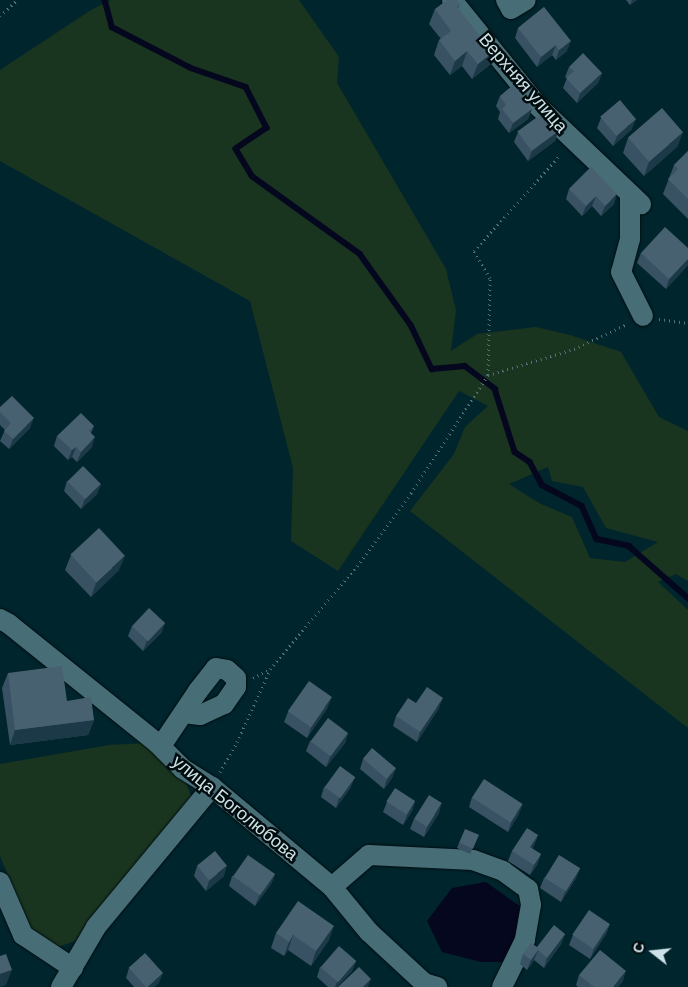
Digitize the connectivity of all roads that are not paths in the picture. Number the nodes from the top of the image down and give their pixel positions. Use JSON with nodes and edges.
{"nodes":[{"id":1,"x":452,"y":0,"type":"edge"},
{"id":2,"x":506,"y":0,"type":"edge"},
{"id":3,"x":526,"y":0,"type":"edge"},
{"id":4,"x":643,"y":316,"type":"road end"},
{"id":5,"x":0,"y":619,"type":"edge"},
{"id":6,"x":184,"y":713,"type":"junction"},
{"id":7,"x":161,"y":746,"type":"junction"},
{"id":8,"x":212,"y":787,"type":"junction"},
{"id":9,"x":0,"y":882,"type":"edge"},
{"id":10,"x":332,"y":887,"type":"junction"},
{"id":11,"x":73,"y":968,"type":"junction"},
{"id":12,"x":61,"y":987,"type":"edge"},
{"id":13,"x":437,"y":987,"type":"edge"},
{"id":14,"x":502,"y":987,"type":"edge"}],
"edges":[{"from":1,"to":4,"type":"street","name":"Верхняя улица"},
{"from":2,"to":3,"type":"street"},
{"from":5,"to":7,"type":"street","name":"улица Боголюбова"},
{"from":6,"to":6,"type":"street"},
{"from":6,"to":7,"type":"street"},
{"from":7,"to":8,"type":"street","name":"улица Боголюбова"},
{"from":8,"to":10,"type":"street","name":"улица Боголюбова"},
{"from":8,"to":11,"type":"street"},
{"from":9,"to":11,"type":"street"},
{"from":10,"to":13,"type":"street","name":"улица Боголюбова"},
{"from":10,"to":14,"type":"street"},
{"from":11,"to":12,"type":"street"}]}
